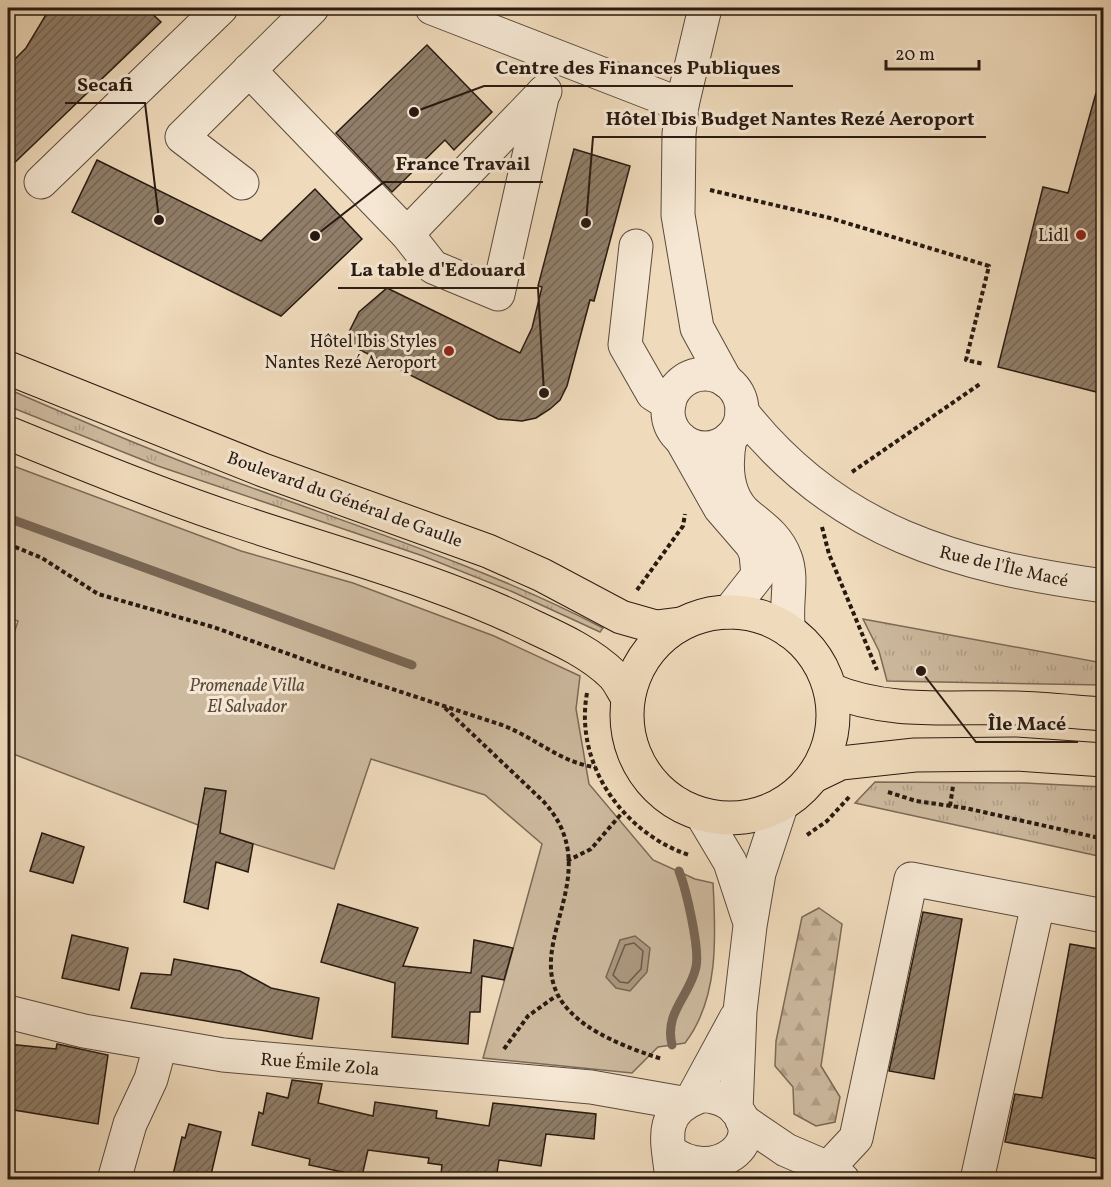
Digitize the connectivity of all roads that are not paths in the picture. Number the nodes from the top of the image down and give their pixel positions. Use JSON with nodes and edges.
{"nodes":[{"id":1,"x":222,"y":8,"type":"edge"},
{"id":2,"x":312,"y":8,"type":"edge"},
{"id":3,"x":432,"y":8,"type":"edge"},
{"id":4,"x":705,"y":8,"type":"edge"},
{"id":5,"x":573,"y":62,"type":"junction"},
{"id":6,"x":249,"y":70,"type":"junction"},
{"id":7,"x":543,"y":93,"type":"junction"},
{"id":8,"x":682,"y":105,"type":"junction"},
{"id":9,"x":41,"y":183,"type":"dead end"},
{"id":10,"x":242,"y":183,"type":"dead end"},
{"id":11,"x":406,"y":234,"type":"junction"},
{"id":12,"x":636,"y":246,"type":"dead end"},
{"id":13,"x":697,"y":328,"type":"junction"},
{"id":14,"x":8,"y":368,"type":"edge"},
{"id":15,"x":726,"y":381,"type":"junction"},
{"id":16,"x":672,"y":397,"type":"junction"},
{"id":17,"x":741,"y":430,"type":"junction"},
{"id":18,"x":8,"y":433,"type":"edge"},
{"id":19,"x":681,"y":439,"type":"junction"},
{"id":20,"x":1104,"y":586,"type":"edge"},
{"id":21,"x":729,"y":612,"type":"junction"},
{"id":22,"x":680,"y":624,"type":"junction"},
{"id":23,"x":789,"y":631,"type":"junction"},
{"id":24,"x":831,"y":690,"type":"junction"},
{"id":25,"x":628,"y":698,"type":"junction"},
{"id":26,"x":1104,"y":714,"type":"edge"},
{"id":27,"x":1104,"y":760,"type":"edge"},
{"id":28,"x":814,"y":776,"type":"junction"},
{"id":29,"x":781,"y":806,"type":"junction"},
{"id":30,"x":702,"y":815,"type":"junction"},
{"id":31,"x":1038,"y":904,"type":"junction"},
{"id":32,"x":1104,"y":916,"type":"edge"},
{"id":33,"x":750,"y":926,"type":"junction"},
{"id":34,"x":740,"y":1011,"type":"junction"},
{"id":35,"x":8,"y":1012,"type":"edge"},
{"id":36,"x":160,"y":1046,"type":"junction"},
{"id":37,"x":635,"y":1095,"type":"junction"},
{"id":38,"x":687,"y":1101,"type":"junction"},
{"id":39,"x":739,"y":1115,"type":"junction"},
{"id":40,"x":786,"y":1150,"type":"junction"},
{"id":41,"x":669,"y":1154,"type":"edge"},
{"id":42,"x":721,"y":1169,"type":"edge"},
{"id":43,"x":835,"y":1174,"type":"edge"},
{"id":44,"x":114,"y":1179,"type":"edge"},
{"id":45,"x":977,"y":1179,"type":"edge"}],
"edges":[{"from":1,"to":9,"type":"street"},
{"from":2,"to":6,"type":"street"},
{"from":3,"to":5,"type":"street"},
{"from":4,"to":8,"type":"street"},
{"from":5,"to":7,"type":"street"},
{"from":5,"to":8,"type":"street"},
{"from":6,"to":10,"type":"street"},
{"from":6,"to":11,"type":"street"},
{"from":7,"to":11,"type":"street"},
{"from":7,"to":11,"type":"street"},
{"from":8,"to":13,"type":"street"},
{"from":12,"to":16,"type":"street"},
{"from":13,"to":15,"type":"street"},
{"from":13,"to":16,"type":"street"},
{"from":14,"to":22,"type":"main road","name":"Boulevard du Général de Gaulle"},
{"from":15,"to":16,"type":"street"},
{"from":15,"to":17,"type":"street"},
{"from":16,"to":19,"type":"street"},
{"from":17,"to":19,"type":"street"},
{"from":17,"to":20,"type":"street","name":"Rue de l'Île Macé"},
{"from":17,"to":23,"type":"street"},
{"from":18,"to":25,"type":"main road"},
{"from":19,"to":21,"type":"street"},
{"from":21,"to":22,"type":"main road"},
{"from":21,"to":23,"type":"main road"},
{"from":22,"to":25,"type":"main road"},
{"from":23,"to":24,"type":"main road"},
{"from":24,"to":26,"type":"main road"},
{"from":24,"to":28,"type":"main road"},
{"from":25,"to":30,"type":"main road"},
{"from":27,"to":28,"type":"main road"},
{"from":28,"to":29,"type":"main road"},
{"from":29,"to":30,"type":"main road"},
{"from":29,"to":33,"type":"street"},
{"from":30,"to":33,"type":"street"},
{"from":31,"to":32,"type":"street"},
{"from":31,"to":43,"type":"street"},
{"from":31,"to":45,"type":"street"},
{"from":33,"to":34,"type":"street"},
{"from":34,"to":38,"type":"street"},
{"from":34,"to":39,"type":"street"},
{"from":35,"to":36,"type":"street","name":"Rue Émile Zola"},
{"from":36,"to":37,"type":"street","name":"Rue Émile Zola"},
{"from":36,"to":44,"type":"street"},
{"from":37,"to":38,"type":"street","name":"Rue Émile Zola"},
{"from":37,"to":41,"type":"street"},
{"from":38,"to":39,"type":"street"},
{"from":38,"to":41,"type":"street"},
{"from":39,"to":40,"type":"street"},
{"from":39,"to":42,"type":"street"},
{"from":40,"to":42,"type":"street"},
{"from":40,"to":43,"type":"street"},
{"from":41,"to":42,"type":"street"}]}
